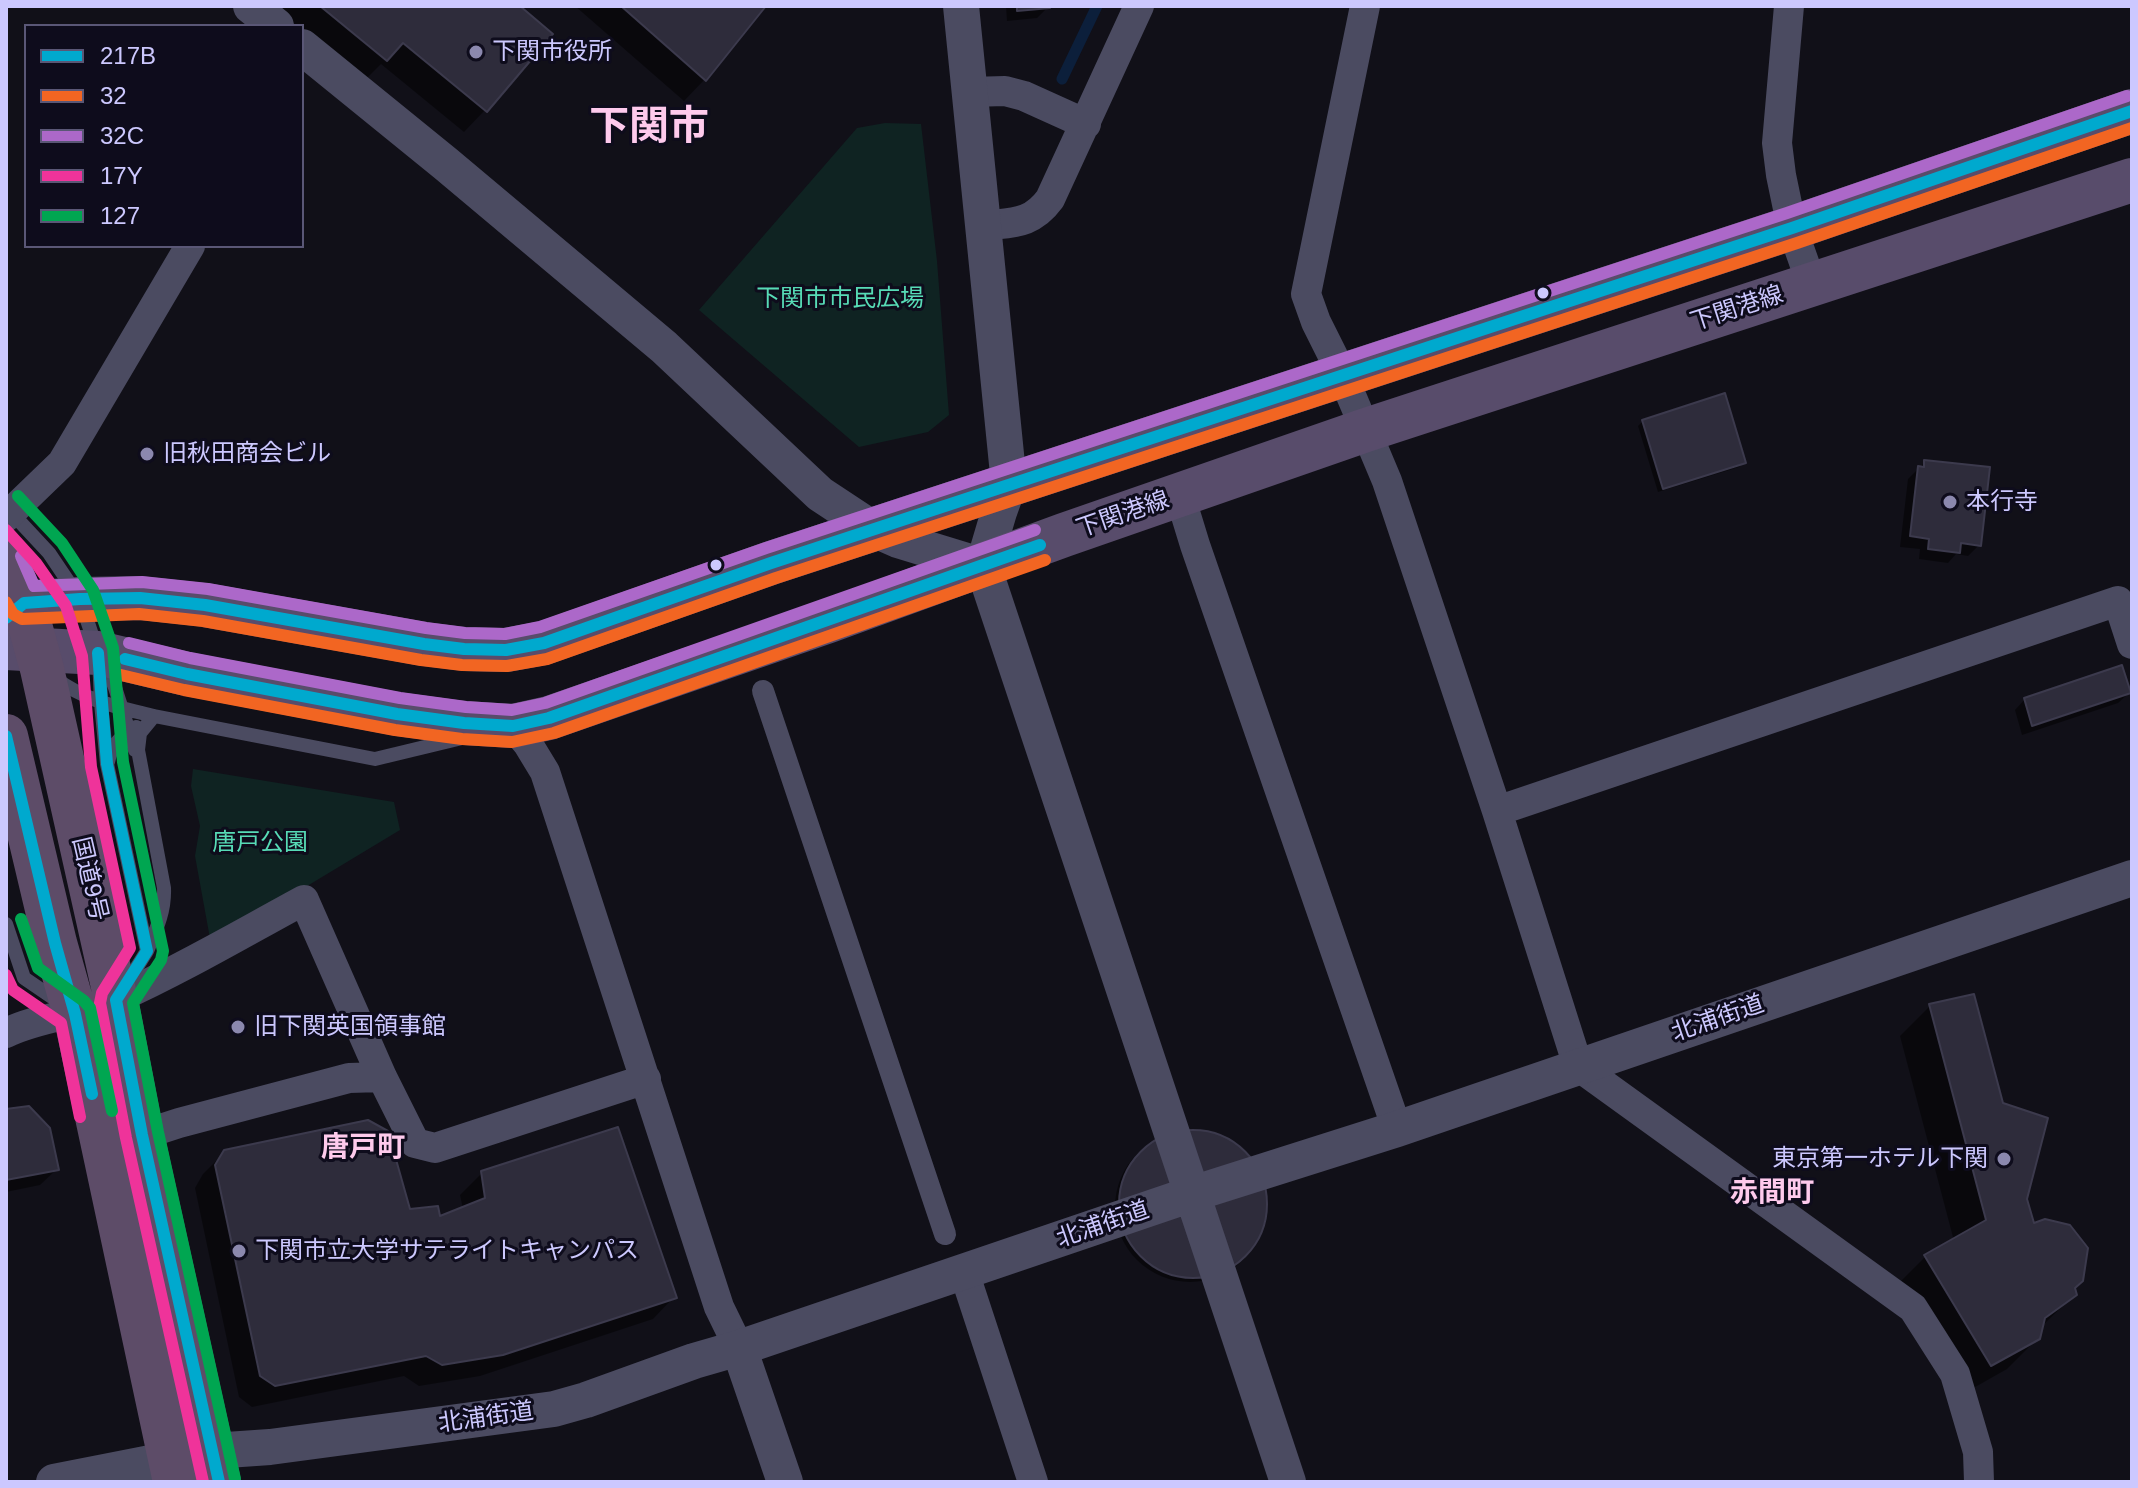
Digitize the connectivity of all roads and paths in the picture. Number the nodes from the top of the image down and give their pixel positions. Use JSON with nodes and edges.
{"nodes":[{"id":1,"x":251,"y":6,"type":"edge"},
{"id":2,"x":961,"y":6,"type":"edge"},
{"id":3,"x":1139,"y":6,"type":"edge"},
{"id":4,"x":1365,"y":6,"type":"edge"},
{"id":5,"x":1789,"y":6,"type":"edge"},
{"id":6,"x":274,"y":24,"type":"edge"},
{"id":7,"x":304,"y":54,"type":"edge"},
{"id":8,"x":970,"y":92,"type":"junction"},
{"id":9,"x":2132,"y":111,"type":"edge"},
{"id":10,"x":1086,"y":124,"type":"junction"},
{"id":11,"x":2132,"y":180,"type":"edge"},
{"id":12,"x":983,"y":226,"type":"junction"},
{"id":13,"x":1792,"y":228,"type":"junction"},
{"id":14,"x":189,"y":248,"type":"edge"},
{"id":15,"x":1812,"y":285,"type":"junction"},
{"id":16,"x":1342,"y":374,"type":"junction"},
{"id":17,"x":1366,"y":430,"type":"junction"},
{"id":18,"x":1009,"y":484,"type":"junction"},
{"id":19,"x":1180,"y":496,"type":"junction"},
{"id":20,"x":8,"y":512,"type":"edge"},
{"id":21,"x":873,"y":529,"type":"junction"},
{"id":22,"x":6,"y":562,"type":"edge"},
{"id":23,"x":983,"y":566,"type":"junction"},
{"id":24,"x":80,"y":599,"type":"junction"},
{"id":25,"x":15,"y":610,"type":"edge"},
{"id":26,"x":2132,"y":644,"type":"edge"},
{"id":27,"x":98,"y":653,"type":"junction"},
{"id":28,"x":23,"y":656,"type":"edge"},
{"id":29,"x":763,"y":691,"type":"dead end"},
{"id":30,"x":101,"y":703,"type":"junction"},
{"id":31,"x":123,"y":708,"type":"junction"},
{"id":32,"x":154,"y":716,"type":"junction"},
{"id":33,"x":513,"y":726,"type":"junction"},
{"id":34,"x":130,"y":730,"type":"junction"},
{"id":35,"x":6,"y":736,"type":"edge"},
{"id":36,"x":107,"y":764,"type":"junction"},
{"id":37,"x":141,"y":771,"type":"junction"},
{"id":38,"x":1497,"y":811,"type":"junction"},
{"id":39,"x":2132,"y":878,"type":"edge"},
{"id":40,"x":6,"y":924,"type":"edge"},
{"id":41,"x":147,"y":951,"type":"junction"},
{"id":42,"x":116,"y":1000,"type":"junction"},
{"id":43,"x":75,"y":1014,"type":"junction"},
{"id":44,"x":6,"y":1033,"type":"edge"},
{"id":45,"x":1578,"y":1066,"type":"junction"},
{"id":46,"x":382,"y":1077,"type":"junction"},
{"id":47,"x":646,"y":1079,"type":"junction"},
{"id":48,"x":1397,"y":1129,"type":"junction"},
{"id":49,"x":142,"y":1135,"type":"junction"},
{"id":50,"x":1192,"y":1194,"type":"junction"},
{"id":51,"x":945,"y":1234,"type":"dead end"},
{"id":52,"x":964,"y":1272,"type":"junction"},
{"id":53,"x":739,"y":1348,"type":"junction"},
{"id":54,"x":215,"y":1467,"type":"edge"},
{"id":55,"x":172,"y":1470,"type":"edge"},
{"id":56,"x":54,"y":1482,"type":"edge"},
{"id":57,"x":785,"y":1482,"type":"edge"},
{"id":58,"x":1033,"y":1482,"type":"edge"},
{"id":59,"x":1288,"y":1482,"type":"edge"},
{"id":60,"x":1979,"y":1482,"type":"edge"}],
"edges":[{"from":1,"to":6,"type":"street"},
{"from":2,"to":8,"type":"street"},
{"from":3,"to":10,"type":"street"},
{"from":4,"to":16,"type":"street"},
{"from":5,"to":13,"type":"street"},
{"from":7,"to":21,"type":"street"},
{"from":8,"to":10,"type":"street"},
{"from":8,"to":12,"type":"street"},
{"from":9,"to":13,"type":"main road"},
{"from":10,"to":12,"type":"street"},
{"from":11,"to":15,"type":"main road","name":"下関港線"},
{"from":12,"to":18,"type":"street"},
{"from":13,"to":15,"type":"street"},
{"from":13,"to":16,"type":"main road"},
{"from":14,"to":20,"type":"street"},
{"from":15,"to":17,"type":"main road","name":"下関港線"},
{"from":16,"to":17,"type":"street"},
{"from":16,"to":18,"type":"main road"},
{"from":17,"to":19,"type":"main road","name":"下関港線"},
{"from":17,"to":38,"type":"street"},
{"from":18,"to":21,"type":"main road"},
{"from":18,"to":23,"type":"street"},
{"from":19,"to":23,"type":"main road","name":"下関港線"},
{"from":19,"to":48,"type":"street"},
{"from":20,"to":24,"type":"lane"},
{"from":21,"to":23,"type":"street"},
{"from":21,"to":24,"type":"main road"},
{"from":22,"to":25,"type":"highway","name":"国道9号"},
{"from":23,"to":33,"type":"main road","name":"下関港線"},
{"from":23,"to":50,"type":"street"},
{"from":24,"to":25,"type":"main road"},
{"from":24,"to":27,"type":"lane"},
{"from":25,"to":28,"type":"highway","name":"国道9号"},
{"from":26,"to":38,"type":"street"},
{"from":27,"to":28,"type":"main road","name":"下関港線"},
{"from":27,"to":30,"type":"lane"},
{"from":27,"to":31,"type":"lane"},
{"from":27,"to":33,"type":"main road","name":"下関港線"},
{"from":28,"to":30,"type":"lane"},
{"from":28,"to":42,"type":"highway","name":"国道9号"},
{"from":29,"to":51,"type":"street"},
{"from":30,"to":31,"type":"lane"},
{"from":30,"to":36,"type":"lane"},
{"from":31,"to":32,"type":"lane"},
{"from":31,"to":34,"type":"lane"},
{"from":32,"to":33,"type":"lane"},
{"from":32,"to":34,"type":"lane"},
{"from":32,"to":37,"type":"lane"},
{"from":33,"to":47,"type":"street"},
{"from":34,"to":36,"type":"lane"},
{"from":34,"to":37,"type":"lane"},
{"from":35,"to":43,"type":"highway","name":"国道9号"},
{"from":36,"to":41,"type":"lane"},
{"from":37,"to":41,"type":"lane"},
{"from":38,"to":45,"type":"street"},
{"from":39,"to":45,"type":"street","name":"北浦街道"},
{"from":40,"to":43,"type":"lane"},
{"from":41,"to":42,"type":"lane"},
{"from":42,"to":43,"type":"street"},
{"from":42,"to":46,"type":"street"},
{"from":42,"to":49,"type":"highway","name":"国道9号"},
{"from":43,"to":44,"type":"street"},
{"from":43,"to":55,"type":"highway","name":"国道9号"},
{"from":45,"to":48,"type":"street","name":"北浦街道"},
{"from":45,"to":60,"type":"street"},
{"from":46,"to":47,"type":"street"},
{"from":46,"to":49,"type":"street"},
{"from":47,"to":53,"type":"street"},
{"from":48,"to":50,"type":"street","name":"北浦街道"},
{"from":49,"to":54,"type":"highway","name":"国道9号"},
{"from":50,"to":52,"type":"street","name":"北浦街道"},
{"from":50,"to":59,"type":"street"},
{"from":52,"to":53,"type":"street","name":"北浦街道"},
{"from":52,"to":58,"type":"street"},
{"from":53,"to":54,"type":"street","name":"北浦街道"},
{"from":53,"to":57,"type":"street"},
{"from":54,"to":55,"type":"street","name":"北浦街道"},
{"from":55,"to":56,"type":"street","name":"北浦街道"}]}
